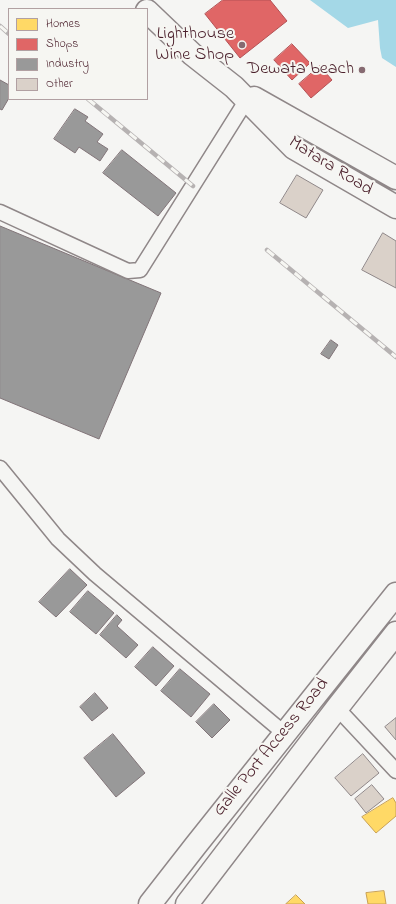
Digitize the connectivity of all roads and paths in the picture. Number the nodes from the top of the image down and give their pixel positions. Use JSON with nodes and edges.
{"nodes":[{"id":1,"x":135,"y":0,"type":"edge"},
{"id":2,"x":144,"y":8,"type":"edge"},
{"id":3,"x":148,"y":12,"type":"edge"},
{"id":4,"x":240,"y":94,"type":"junction"},
{"id":5,"x":396,"y":178,"type":"edge"},
{"id":6,"x":396,"y":207,"type":"edge"},
{"id":7,"x":0,"y":212,"type":"edge"},
{"id":8,"x":0,"y":468,"type":"edge"},
{"id":9,"x":396,"y":594,"type":"edge"},
{"id":10,"x":396,"y":633,"type":"edge"},
{"id":11,"x":337,"y":708,"type":"junction"},
{"id":12,"x":284,"y":734,"type":"junction"},
{"id":13,"x":394,"y":765,"type":"edge"},
{"id":14,"x":150,"y":904,"type":"edge"},
{"id":15,"x":187,"y":904,"type":"edge"}],
"edges":[{"from":1,"to":2,"type":"main road","name":"Matara Road"},
{"from":3,"to":4,"type":"main road","name":"Matara Road"},
{"from":4,"to":5,"type":"main road","name":"Matara Road"},
{"from":4,"to":6,"type":"main road","name":"Matara Road"},
{"from":4,"to":7,"type":"street"},
{"from":8,"to":12,"type":"street"},
{"from":9,"to":12,"type":"main road","name":"Galle Port Access Road"},
{"from":10,"to":11,"type":"main road","name":"Galle Port Access Road"},
{"from":11,"to":13,"type":"street"},
{"from":11,"to":15,"type":"main road","name":"Galle Port Access Road"},
{"from":12,"to":14,"type":"main road","name":"Galle Port Access Road"}]}
